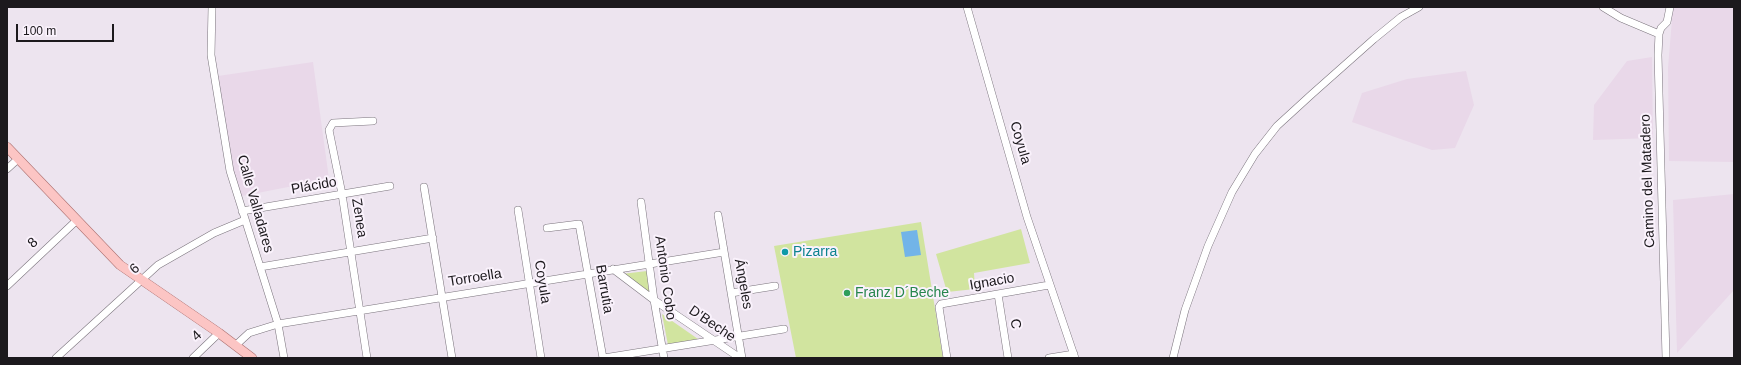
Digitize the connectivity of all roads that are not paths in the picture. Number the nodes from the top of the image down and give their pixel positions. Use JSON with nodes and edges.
{"nodes":[{"id":1,"x":212,"y":7,"type":"edge"},
{"id":2,"x":967,"y":7,"type":"edge"},
{"id":3,"x":1419,"y":7,"type":"edge"},
{"id":4,"x":1603,"y":7,"type":"edge"},
{"id":5,"x":1670,"y":7,"type":"edge"},
{"id":6,"x":1659,"y":34,"type":"junction"},
{"id":7,"x":373,"y":121,"type":"dead end"},
{"id":8,"x":7,"y":147,"type":"edge"},
{"id":9,"x":18,"y":159,"type":"junction"},
{"id":10,"x":7,"y":169,"type":"edge"},
{"id":11,"x":390,"y":186,"type":"dead end"},
{"id":12,"x":424,"y":187,"type":"dead end"},
{"id":13,"x":342,"y":194,"type":"junction"},
{"id":14,"x":641,"y":202,"type":"dead end"},
{"id":15,"x":518,"y":210,"type":"dead end"},
{"id":16,"x":242,"y":211,"type":"junction"},
{"id":17,"x":718,"y":215,"type":"dead end"},
{"id":18,"x":77,"y":220,"type":"junction"},
{"id":19,"x":245,"y":220,"type":"junction"},
{"id":20,"x":547,"y":228,"type":"dead end"},
{"id":21,"x":433,"y":238,"type":"junction"},
{"id":22,"x":351,"y":252,"type":"junction"},
{"id":23,"x":724,"y":252,"type":"junction"},
{"id":24,"x":649,"y":264,"type":"junction"},
{"id":25,"x":260,"y":267,"type":"junction"},
{"id":26,"x":613,"y":269,"type":"junction"},
{"id":27,"x":588,"y":272,"type":"junction"},
{"id":28,"x":140,"y":280,"type":"junction"},
{"id":29,"x":529,"y":283,"type":"junction"},
{"id":30,"x":1049,"y":285,"type":"junction"},
{"id":31,"x":7,"y":286,"type":"edge"},
{"id":32,"x":775,"y":286,"type":"dead end"},
{"id":33,"x":731,"y":293,"type":"junction"},
{"id":34,"x":998,"y":294,"type":"junction"},
{"id":35,"x":441,"y":297,"type":"junction"},
{"id":36,"x":654,"y":300,"type":"junction"},
{"id":37,"x":359,"y":310,"type":"junction"},
{"id":38,"x":278,"y":324,"type":"junction"},
{"id":39,"x":784,"y":329,"type":"dead end"},
{"id":40,"x":220,"y":333,"type":"junction"},
{"id":41,"x":739,"y":337,"type":"junction"},
{"id":42,"x":713,"y":341,"type":"junction"},
{"id":43,"x":236,"y":344,"type":"junction"},
{"id":44,"x":662,"y":349,"type":"junction"},
{"id":45,"x":1074,"y":356,"type":"edge"},
{"id":46,"x":56,"y":358,"type":"edge"},
{"id":47,"x":193,"y":358,"type":"edge"},
{"id":48,"x":252,"y":358,"type":"edge"},
{"id":49,"x":284,"y":358,"type":"edge"},
{"id":50,"x":367,"y":358,"type":"edge"},
{"id":51,"x":452,"y":358,"type":"edge"},
{"id":52,"x":541,"y":358,"type":"edge"},
{"id":53,"x":603,"y":358,"type":"edge"},
{"id":54,"x":664,"y":358,"type":"edge"},
{"id":55,"x":741,"y":358,"type":"edge"},
{"id":56,"x":947,"y":358,"type":"edge"},
{"id":57,"x":1008,"y":358,"type":"edge"},
{"id":58,"x":1049,"y":358,"type":"edge"},
{"id":59,"x":1174,"y":358,"type":"edge"},
{"id":60,"x":1666,"y":358,"type":"edge"}],
"edges":[{"from":1,"to":16,"type":"street","name":"Calle Valladares"},
{"from":2,"to":30,"type":"street","name":"Coyula"},
{"from":3,"to":59,"type":"street"},
{"from":4,"to":6,"type":"street"},
{"from":5,"to":6,"type":"street","name":"Camino del Matadero"},
{"from":6,"to":60,"type":"street","name":"Camino del Matadero"},
{"from":7,"to":13,"type":"street","name":"Zenea"},
{"from":8,"to":9,"type":"main road"},
{"from":9,"to":10,"type":"street"},
{"from":9,"to":18,"type":"main road"},
{"from":11,"to":13,"type":"street","name":"Plácido"},
{"from":12,"to":21,"type":"street"},
{"from":13,"to":16,"type":"street","name":"Plácido"},
{"from":13,"to":22,"type":"street","name":"Zenea"},
{"from":14,"to":24,"type":"street","name":"Antonio Cobo"},
{"from":15,"to":29,"type":"street","name":"Coyula"},
{"from":16,"to":19,"type":"street","name":"Calle Valladares"},
{"from":17,"to":23,"type":"street","name":"Ángeles"},
{"from":18,"to":28,"type":"main road"},
{"from":18,"to":31,"type":"street","name":"8"},
{"from":19,"to":25,"type":"street","name":"Calle Valladares"},
{"from":19,"to":28,"type":"street","name":"6"},
{"from":20,"to":27,"type":"street","name":"Barrutia"},
{"from":21,"to":22,"type":"street"},
{"from":21,"to":35,"type":"street"},
{"from":22,"to":25,"type":"street"},
{"from":22,"to":37,"type":"street","name":"Zenea"},
{"from":23,"to":24,"type":"street","name":"Torroella"},
{"from":23,"to":33,"type":"street","name":"Ángeles"},
{"from":24,"to":26,"type":"street","name":"Torroella"},
{"from":24,"to":36,"type":"street","name":"Antonio Cobo"},
{"from":25,"to":38,"type":"street","name":"Calle Valladares"},
{"from":26,"to":27,"type":"street","name":"Torroella"},
{"from":26,"to":36,"type":"street","name":"D'Beche"},
{"from":27,"to":29,"type":"street","name":"Torroella"},
{"from":27,"to":53,"type":"street","name":"Barrutia"},
{"from":28,"to":40,"type":"main road"},
{"from":28,"to":46,"type":"street","name":"6"},
{"from":29,"to":35,"type":"street","name":"Torroella"},
{"from":29,"to":52,"type":"street","name":"Coyula"},
{"from":30,"to":34,"type":"street","name":"Ignacio"},
{"from":30,"to":45,"type":"street","name":"Coyula"},
{"from":32,"to":33,"type":"street"},
{"from":33,"to":41,"type":"street","name":"Ángeles"},
{"from":34,"to":56,"type":"street","name":"Ignacio"},
{"from":34,"to":57,"type":"street","name":"C"},
{"from":35,"to":37,"type":"street","name":"Torroella"},
{"from":35,"to":51,"type":"street"},
{"from":36,"to":42,"type":"street","name":"D'Beche"},
{"from":36,"to":44,"type":"street","name":"Antonio Cobo"},
{"from":37,"to":38,"type":"street","name":"Torroella"},
{"from":37,"to":50,"type":"street","name":"Zenea"},
{"from":38,"to":43,"type":"street","name":"Torroella"},
{"from":38,"to":49,"type":"street","name":"Calle Valladares"},
{"from":39,"to":41,"type":"street"},
{"from":40,"to":43,"type":"main road"},
{"from":40,"to":47,"type":"street","name":"4"},
{"from":41,"to":42,"type":"street"},
{"from":41,"to":55,"type":"street","name":"Ángeles"},
{"from":42,"to":44,"type":"street"},
{"from":42,"to":55,"type":"street","name":"D'Beche"},
{"from":43,"to":48,"type":"main road"},
{"from":44,"to":53,"type":"street"},
{"from":44,"to":54,"type":"street","name":"Antonio Cobo"},
{"from":45,"to":58,"type":"street"}]}
